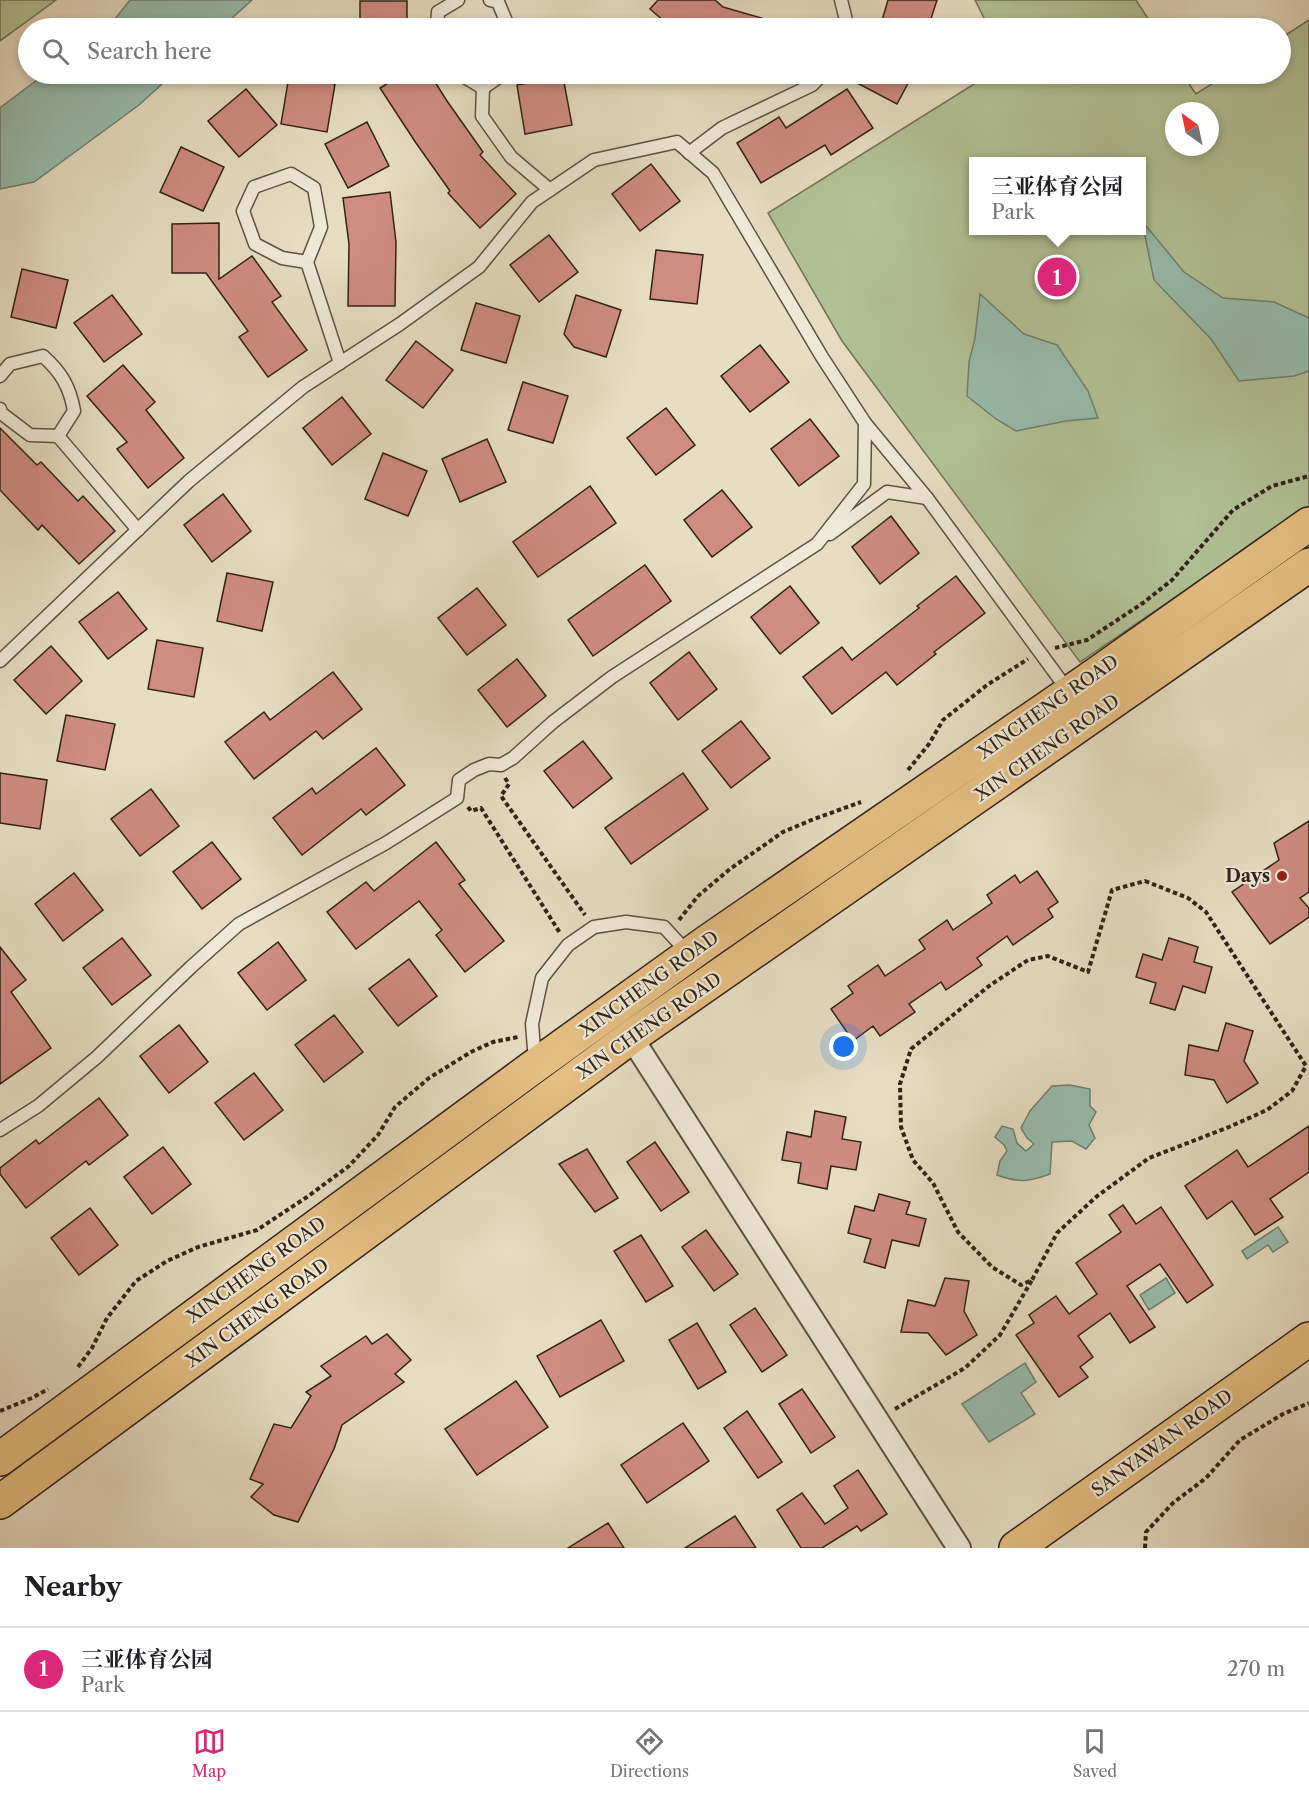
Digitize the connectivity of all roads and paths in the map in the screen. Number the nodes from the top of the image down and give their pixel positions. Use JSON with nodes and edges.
{"nodes":[{"id":1,"x":458,"y":0,"type":"edge"},
{"id":2,"x":490,"y":0,"type":"edge"},
{"id":3,"x":841,"y":0,"type":"edge"},
{"id":4,"x":438,"y":18,"type":"edge"},
{"id":5,"x":505,"y":18,"type":"edge"},
{"id":6,"x":846,"y":18,"type":"edge"},
{"id":7,"x":476,"y":84,"type":"edge"},
{"id":8,"x":489,"y":84,"type":"edge"},
{"id":9,"x":813,"y":84,"type":"edge"},
{"id":10,"x":483,"y":88,"type":"junction"},
{"id":11,"x":689,"y":153,"type":"junction"},
{"id":12,"x":549,"y":190,"type":"junction"},
{"id":13,"x":307,"y":262,"type":"junction"},
{"id":14,"x":340,"y":363,"type":"junction"},
{"id":15,"x":0,"y":376,"type":"edge"},
{"id":16,"x":0,"y":409,"type":"edge"},
{"id":17,"x":865,"y":423,"type":"junction"},
{"id":18,"x":58,"y":436,"type":"junction"},
{"id":19,"x":1309,"y":476,"type":"edge"},
{"id":20,"x":927,"y":498,"type":"junction"},
{"id":21,"x":1309,"y":524,"type":"edge"},
{"id":22,"x":138,"y":530,"type":"junction"},
{"id":23,"x":818,"y":544,"type":"junction"},
{"id":24,"x":1309,"y":565,"type":"edge"},
{"id":25,"x":1040,"y":652,"type":"junction"},
{"id":26,"x":0,"y":661,"type":"edge"},
{"id":27,"x":1069,"y":692,"type":"junction"},
{"id":28,"x":496,"y":764,"type":"junction"},
{"id":29,"x":901,"y":778,"type":"dead end"},
{"id":30,"x":457,"y":792,"type":"junction"},
{"id":31,"x":863,"y":802,"type":"dead end"},
{"id":32,"x":594,"y":927,"type":"junction"},
{"id":33,"x":679,"y":944,"type":"junction"},
{"id":34,"x":568,"y":945,"type":"junction"},
{"id":35,"x":631,"y":1037,"type":"junction"},
{"id":36,"x":534,"y":1050,"type":"junction"},
{"id":37,"x":0,"y":1130,"type":"edge"},
{"id":38,"x":1032,"y":1280,"type":"junction"},
{"id":39,"x":1309,"y":1339,"type":"edge"},
{"id":40,"x":74,"y":1373,"type":"dead end"},
{"id":41,"x":49,"y":1388,"type":"dead end"},
{"id":42,"x":1309,"y":1403,"type":"edge"},
{"id":43,"x":0,"y":1411,"type":"edge"},
{"id":44,"x":876,"y":1420,"type":"junction"},
{"id":45,"x":0,"y":1458,"type":"edge"},
{"id":46,"x":0,"y":1503,"type":"edge"},
{"id":47,"x":959,"y":1548,"type":"edge"},
{"id":48,"x":1016,"y":1548,"type":"edge"},
{"id":49,"x":1146,"y":1548,"type":"edge"}],
"edges":[{"from":1,"to":4,"type":"lane"},
{"from":2,"to":5,"type":"lane"},
{"from":3,"to":6,"type":"lane"},
{"from":7,"to":10,"type":"lane"},
{"from":8,"to":10,"type":"lane"},
{"from":9,"to":11,"type":"lane"},
{"from":10,"to":12,"type":"lane"},
{"from":11,"to":12,"type":"lane"},
{"from":11,"to":17,"type":"lane"},
{"from":12,"to":14,"type":"lane"},
{"from":13,"to":13,"type":"lane"},
{"from":13,"to":14,"type":"lane"},
{"from":14,"to":22,"type":"lane"},
{"from":15,"to":18,"type":"lane"},
{"from":16,"to":18,"type":"lane"},
{"from":17,"to":20,"type":"lane"},
{"from":17,"to":23,"type":"lane"},
{"from":18,"to":22,"type":"lane"},
{"from":19,"to":25,"type":"path"},
{"from":20,"to":23,"type":"lane"},
{"from":20,"to":25,"type":"lane"},
{"from":21,"to":27,"type":"main road","name":"XINCHENG ROAD"},
{"from":22,"to":26,"type":"lane"},
{"from":23,"to":28,"type":"lane"},
{"from":24,"to":35,"type":"main road","name":"XIN CHENG ROAD"},
{"from":25,"to":27,"type":"lane"},
{"from":25,"to":29,"type":"path"},
{"from":27,"to":33,"type":"main road","name":"XINCHENG ROAD"},
{"from":28,"to":30,"type":"lane"},
{"from":28,"to":32,"type":"path"},
{"from":30,"to":34,"type":"path"},
{"from":30,"to":37,"type":"lane"},
{"from":31,"to":33,"type":"path"},
{"from":32,"to":33,"type":"lane"},
{"from":32,"to":34,"type":"lane"},
{"from":33,"to":36,"type":"main road","name":"XINCHENG ROAD"},
{"from":34,"to":36,"type":"lane"},
{"from":35,"to":44,"type":"street"},
{"from":35,"to":46,"type":"main road","name":"XIN CHENG ROAD"},
{"from":36,"to":40,"type":"path"},
{"from":36,"to":45,"type":"main road","name":"XINCHENG ROAD"},
{"from":38,"to":38,"type":"path"},
{"from":38,"to":44,"type":"path"},
{"from":39,"to":48,"type":"main road","name":"SANYAWAN ROAD"},
{"from":41,"to":43,"type":"path"},
{"from":42,"to":49,"type":"path"},
{"from":44,"to":47,"type":"street"}]}
